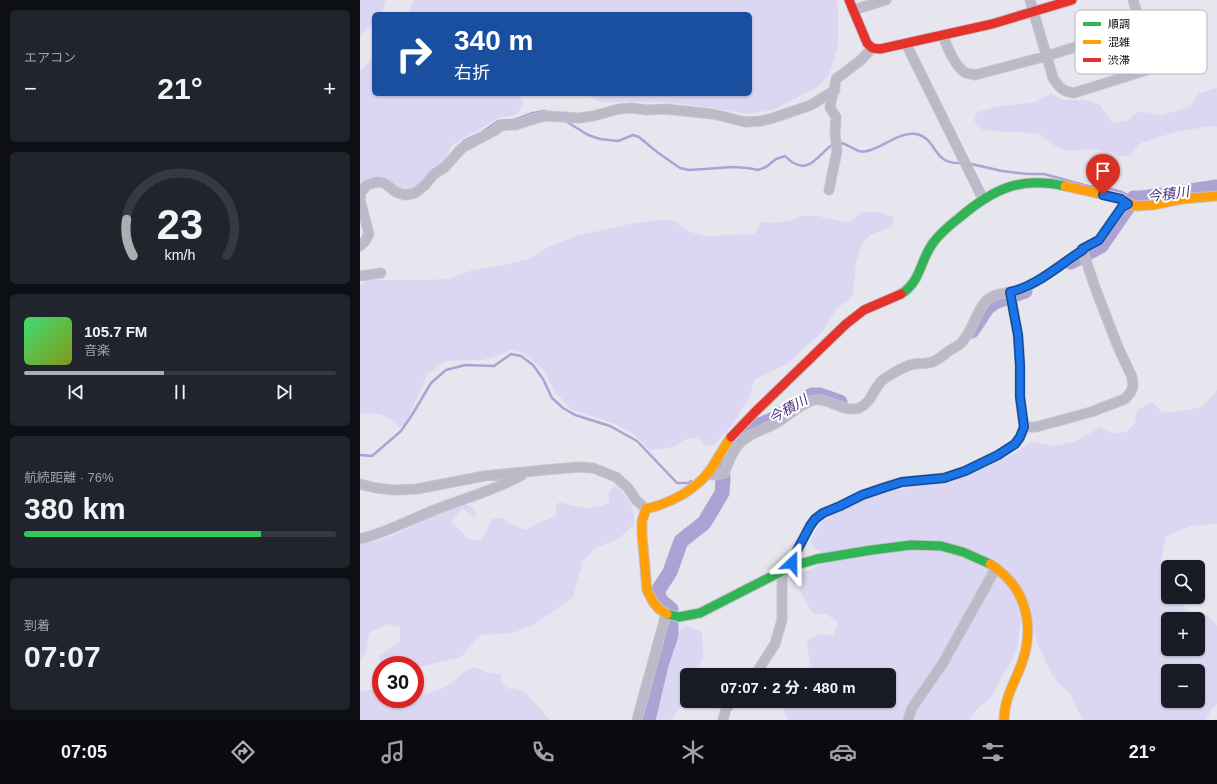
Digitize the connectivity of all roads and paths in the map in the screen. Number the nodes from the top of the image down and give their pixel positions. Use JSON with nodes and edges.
{"nodes":[{"id":1,"x":849,"y":0,"type":"edge"},
{"id":2,"x":886,"y":0,"type":"edge"},
{"id":3,"x":1030,"y":0,"type":"edge"},
{"id":4,"x":1072,"y":0,"type":"edge"},
{"id":5,"x":1133,"y":0,"type":"edge"},
{"id":6,"x":853,"y":10,"type":"junction"},
{"id":7,"x":1136,"y":10,"type":"edge"},
{"id":8,"x":1034,"y":12,"type":"junction"},
{"id":9,"x":943,"y":35,"type":"junction"},
{"id":10,"x":906,"y":44,"type":"junction"},
{"id":11,"x":1075,"y":47,"type":"edge"},
{"id":12,"x":872,"y":48,"type":"junction"},
{"id":13,"x":1047,"y":56,"type":"junction"},
{"id":14,"x":1135,"y":74,"type":"edge"},
{"id":15,"x":835,"y":90,"type":"junction"},
{"id":16,"x":829,"y":190,"type":"dead end"},
{"id":17,"x":1217,"y":196,"type":"edge"},
{"id":18,"x":983,"y":199,"type":"junction"},
{"id":19,"x":360,"y":200,"type":"edge"},
{"id":20,"x":1128,"y":204,"type":"junction"},
{"id":21,"x":360,"y":246,"type":"edge"},
{"id":22,"x":1083,"y":250,"type":"junction"},
{"id":23,"x":381,"y":273,"type":"dead end"},
{"id":24,"x":360,"y":276,"type":"edge"},
{"id":25,"x":1010,"y":292,"type":"junction"},
{"id":26,"x":1024,"y":427,"type":"junction"},
{"id":27,"x":526,"y":472,"type":"junction"},
{"id":28,"x":708,"y":474,"type":"junction"},
{"id":29,"x":360,"y":484,"type":"edge"},
{"id":30,"x":646,"y":510,"type":"junction"},
{"id":31,"x":360,"y":539,"type":"edge"},
{"id":32,"x":792,"y":566,"type":"junction"},
{"id":33,"x":996,"y":568,"type":"junction"},
{"id":34,"x":782,"y":571,"type":"junction"},
{"id":35,"x":666,"y":614,"type":"junction"},
{"id":36,"x":760,"y":668,"type":"edge"},
{"id":37,"x":727,"y":708,"type":"edge"},
{"id":38,"x":636,"y":720,"type":"edge"},
{"id":39,"x":723,"y":720,"type":"edge"},
{"id":40,"x":908,"y":720,"type":"edge"},
{"id":41,"x":1004,"y":720,"type":"edge"}],
"edges":[{"from":1,"to":6,"type":"street"},
{"from":2,"to":6,"type":"street"},
{"from":3,"to":8,"type":"street"},
{"from":4,"to":8,"type":"street"},
{"from":5,"to":7,"type":"street"},
{"from":6,"to":12,"type":"street"},
{"from":8,"to":9,"type":"street"},
{"from":8,"to":13,"type":"street"},
{"from":9,"to":10,"type":"street"},
{"from":9,"to":13,"type":"street"},
{"from":10,"to":12,"type":"street"},
{"from":10,"to":18,"type":"street"},
{"from":11,"to":13,"type":"street"},
{"from":12,"to":15,"type":"street"},
{"from":13,"to":14,"type":"street"},
{"from":15,"to":16,"type":"street"},
{"from":15,"to":19,"type":"street"},
{"from":17,"to":20,"type":"street"},
{"from":18,"to":20,"type":"street"},
{"from":18,"to":28,"type":"street"},
{"from":19,"to":21,"type":"street"},
{"from":20,"to":22,"type":"street"},
{"from":22,"to":25,"type":"street"},
{"from":22,"to":26,"type":"street"},
{"from":23,"to":24,"type":"street"},
{"from":25,"to":26,"type":"street"},
{"from":25,"to":28,"type":"street"},
{"from":26,"to":32,"type":"street"},
{"from":27,"to":29,"type":"street"},
{"from":27,"to":30,"type":"street"},
{"from":27,"to":31,"type":"street"},
{"from":28,"to":30,"type":"street"},
{"from":30,"to":35,"type":"street"},
{"from":32,"to":33,"type":"street"},
{"from":32,"to":34,"type":"street"},
{"from":33,"to":40,"type":"street"},
{"from":33,"to":41,"type":"street"},
{"from":34,"to":35,"type":"street"},
{"from":34,"to":36,"type":"street"},
{"from":35,"to":38,"type":"street"},
{"from":37,"to":39,"type":"street"}]}
